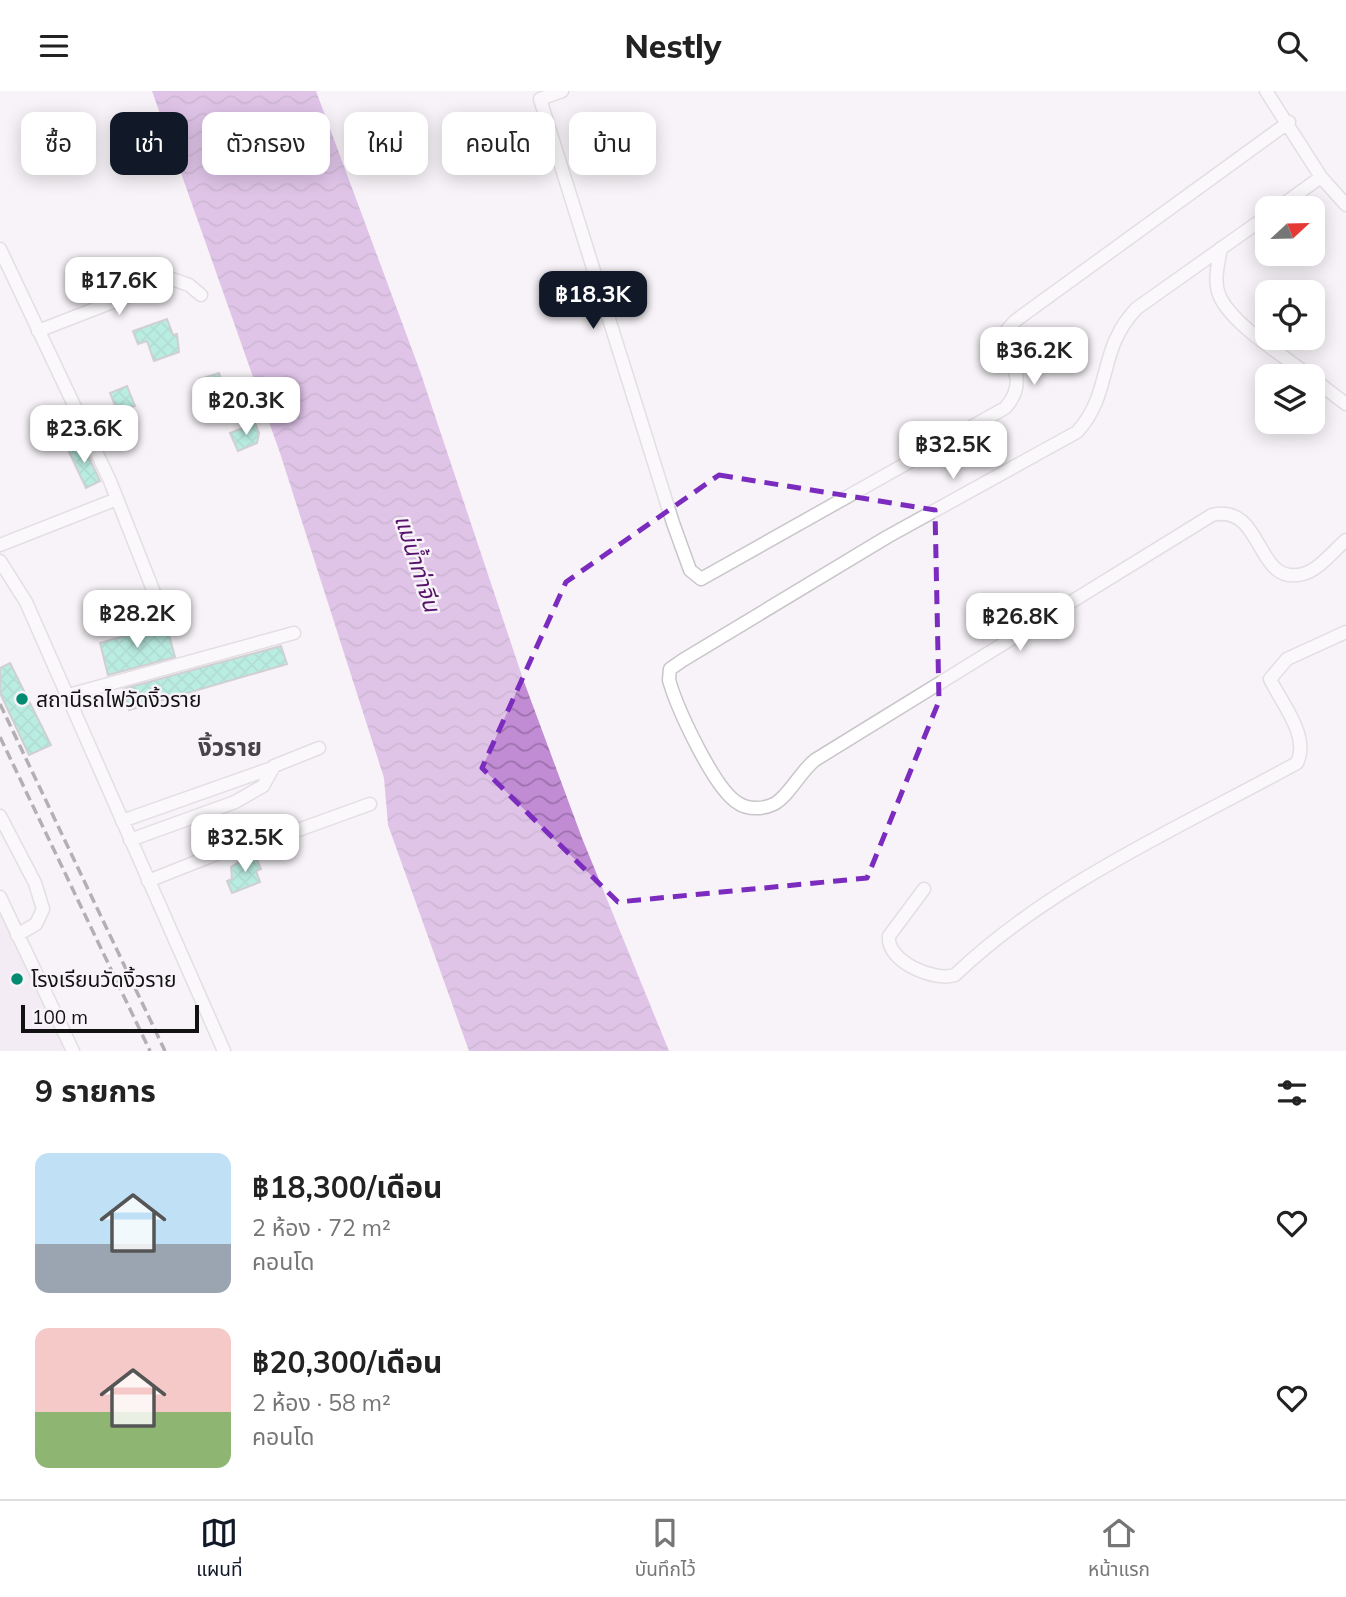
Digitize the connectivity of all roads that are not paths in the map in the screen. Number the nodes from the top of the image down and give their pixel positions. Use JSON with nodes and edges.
{"nodes":[{"id":1,"x":562,"y":91,"type":"edge"},
{"id":2,"x":1266,"y":91,"type":"edge"},
{"id":3,"x":1289,"y":122,"type":"junction"},
{"id":4,"x":1321,"y":177,"type":"junction"},
{"id":5,"x":1295,"y":196,"type":"edge"},
{"id":6,"x":1346,"y":205,"type":"edge"},
{"id":7,"x":1255,"y":224,"type":"edge"},
{"id":8,"x":1221,"y":248,"type":"junction"},
{"id":9,"x":0,"y":249,"type":"edge"},
{"id":10,"x":201,"y":295,"type":"dead end"},
{"id":11,"x":38,"y":331,"type":"junction"},
{"id":12,"x":1294,"y":364,"type":"edge"},
{"id":13,"x":1325,"y":388,"type":"edge"},
{"id":14,"x":1346,"y":404,"type":"edge"},
{"id":15,"x":117,"y":499,"type":"junction"},
{"id":16,"x":1346,"y":540,"type":"edge"},
{"id":17,"x":0,"y":545,"type":"edge"},
{"id":18,"x":0,"y":561,"type":"edge"},
{"id":19,"x":159,"y":605,"type":"dead end"},
{"id":20,"x":1346,"y":632,"type":"edge"},
{"id":21,"x":294,"y":633,"type":"dead end"},
{"id":22,"x":65,"y":696,"type":"junction"},
{"id":23,"x":319,"y":748,"type":"dead end"},
{"id":24,"x":272,"y":768,"type":"junction"},
{"id":25,"x":370,"y":804,"type":"dead end"},
{"id":26,"x":0,"y":816,"type":"edge"},
{"id":27,"x":122,"y":821,"type":"junction"},
{"id":28,"x":130,"y":840,"type":"junction"},
{"id":29,"x":148,"y":881,"type":"junction"},
{"id":30,"x":924,"y":889,"type":"dead end"},
{"id":31,"x":0,"y":897,"type":"edge"},
{"id":32,"x":17,"y":935,"type":"junction"},
{"id":33,"x":73,"y":1051,"type":"edge"},
{"id":34,"x":224,"y":1051,"type":"edge"}],
"edges":[{"from":1,"to":3,"type":"street"},
{"from":2,"to":3,"type":"street"},
{"from":3,"to":4,"type":"street"},
{"from":4,"to":5,"type":"street"},
{"from":4,"to":6,"type":"street"},
{"from":7,"to":8,"type":"street"},
{"from":8,"to":12,"type":"street"},
{"from":8,"to":16,"type":"street"},
{"from":9,"to":11,"type":"street"},
{"from":10,"to":11,"type":"street"},
{"from":11,"to":15,"type":"street"},
{"from":13,"to":14,"type":"street"},
{"from":15,"to":17,"type":"street"},
{"from":15,"to":19,"type":"street"},
{"from":18,"to":22,"type":"street"},
{"from":20,"to":30,"type":"street"},
{"from":21,"to":22,"type":"street"},
{"from":22,"to":27,"type":"street"},
{"from":23,"to":24,"type":"street"},
{"from":24,"to":27,"type":"street"},
{"from":24,"to":28,"type":"street"},
{"from":25,"to":29,"type":"street"},
{"from":26,"to":32,"type":"street"},
{"from":27,"to":28,"type":"street"},
{"from":28,"to":29,"type":"street"},
{"from":29,"to":34,"type":"street"},
{"from":31,"to":32,"type":"street"},
{"from":32,"to":33,"type":"street"}]}
